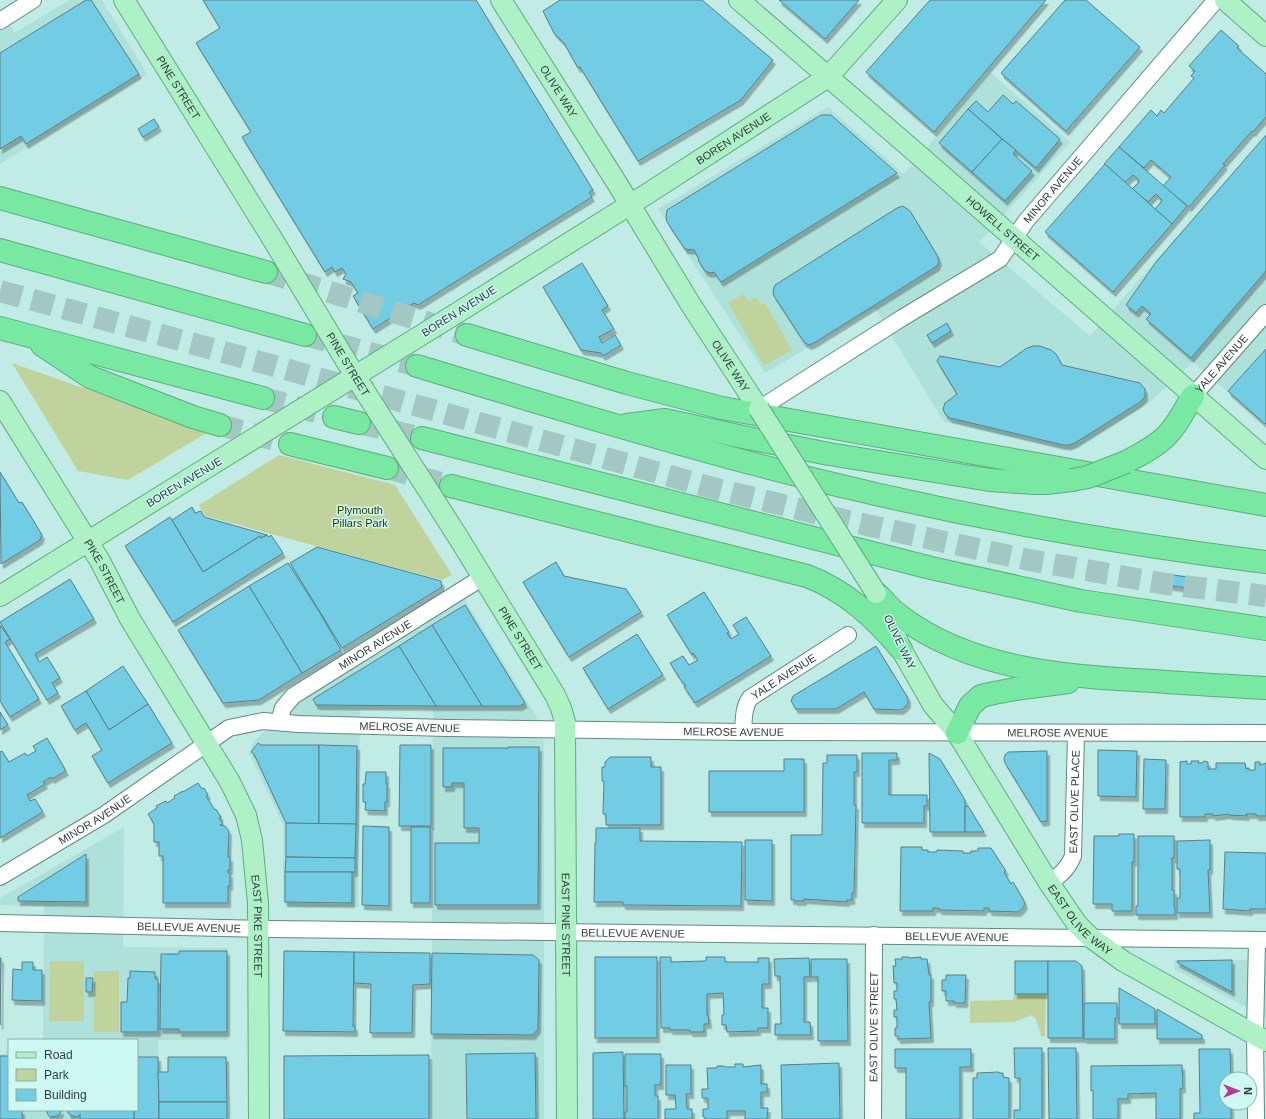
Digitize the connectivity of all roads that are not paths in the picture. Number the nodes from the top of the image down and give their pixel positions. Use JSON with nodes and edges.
{"nodes":[{"id":1,"x":33,"y":0,"type":"edge"},
{"id":2,"x":124,"y":0,"type":"edge"},
{"id":3,"x":501,"y":0,"type":"edge"},
{"id":4,"x":739,"y":0,"type":"edge"},
{"id":5,"x":897,"y":0,"type":"edge"},
{"id":6,"x":1216,"y":0,"type":"edge"},
{"id":7,"x":1225,"y":0,"type":"edge"},
{"id":8,"x":0,"y":21,"type":"edge"},
{"id":9,"x":1266,"y":36,"type":"edge"},
{"id":10,"x":828,"y":77,"type":"junction"},
{"id":11,"x":0,"y":198,"type":"edge"},
{"id":12,"x":630,"y":206,"type":"junction"},
{"id":13,"x":1014,"y":238,"type":"junction"},
{"id":14,"x":0,"y":242,"type":"edge"},
{"id":15,"x":0,"y":250,"type":"edge"},
{"id":16,"x":25,"y":256,"type":"junction"},
{"id":17,"x":266,"y":272,"type":"tunnel mouth"},
{"id":18,"x":1266,"y":313,"type":"edge"},
{"id":19,"x":0,"y":328,"type":"edge"},
{"id":20,"x":28,"y":335,"type":"junction"},
{"id":21,"x":305,"y":335,"type":"tunnel mouth"},
{"id":22,"x":468,"y":335,"type":"tunnel mouth"},
{"id":23,"x":417,"y":366,"type":"tunnel mouth"},
{"id":24,"x":356,"y":376,"type":"junction"},
{"id":25,"x":1193,"y":396,"type":"junction"},
{"id":26,"x":263,"y":398,"type":"tunnel mouth"},
{"id":27,"x":0,"y":401,"type":"edge"},
{"id":28,"x":760,"y":409,"type":"junction"},
{"id":29,"x":334,"y":417,"type":"tunnel mouth"},
{"id":30,"x":359,"y":424,"type":"tunnel mouth"},
{"id":31,"x":220,"y":425,"type":"tunnel mouth"},
{"id":32,"x":620,"y":426,"type":"junction"},
{"id":33,"x":422,"y":438,"type":"tunnel mouth"},
{"id":34,"x":290,"y":444,"type":"tunnel mouth"},
{"id":35,"x":1266,"y":460,"type":"edge"},
{"id":36,"x":387,"y":468,"type":"tunnel mouth"},
{"id":37,"x":451,"y":486,"type":"tunnel mouth"},
{"id":38,"x":1266,"y":505,"type":"edge"},
{"id":39,"x":88,"y":542,"type":"junction"},
{"id":40,"x":1266,"y":562,"type":"edge"},
{"id":41,"x":483,"y":577,"type":"junction"},
{"id":42,"x":876,"y":593,"type":"junction"},
{"id":43,"x":0,"y":596,"type":"edge"},
{"id":44,"x":1266,"y":629,"type":"edge"},
{"id":45,"x":848,"y":635,"type":"dead end"},
{"id":46,"x":901,"y":649,"type":"junction"},
{"id":47,"x":1099,"y":678,"type":"junction"},
{"id":48,"x":1266,"y":688,"type":"edge"},
{"id":49,"x":279,"y":722,"type":"junction"},
{"id":50,"x":566,"y":730,"type":"junction"},
{"id":51,"x":743,"y":732,"type":"junction"},
{"id":52,"x":957,"y":733,"type":"junction"},
{"id":53,"x":1266,"y":733,"type":"edge"},
{"id":54,"x":1076,"y":734,"type":"junction"},
{"id":55,"x":207,"y":744,"type":"junction"},
{"id":56,"x":0,"y":877,"type":"edge"},
{"id":57,"x":1050,"y":884,"type":"junction"},
{"id":58,"x":0,"y":923,"type":"edge"},
{"id":59,"x":258,"y":929,"type":"junction"},
{"id":60,"x":566,"y":933,"type":"junction"},
{"id":61,"x":874,"y":935,"type":"junction"},
{"id":62,"x":1090,"y":937,"type":"junction"},
{"id":63,"x":1261,"y":940,"type":"edge"},
{"id":64,"x":1260,"y":1038,"type":"edge"},
{"id":65,"x":258,"y":1119,"type":"edge"},
{"id":66,"x":567,"y":1119,"type":"edge"},
{"id":67,"x":873,"y":1119,"type":"edge"},
{"id":68,"x":1256,"y":1119,"type":"edge"}],
"edges":[{"from":1,"to":8,"type":"street"},
{"from":2,"to":24,"type":"main road","name":"PINE STREET","bridge":true},
{"from":3,"to":12,"type":"main road","name":"OLIVE WAY"},
{"from":4,"to":10,"type":"main road","name":"HOWELL STREET"},
{"from":5,"to":10,"type":"main road","name":"BOREN AVENUE"},
{"from":6,"to":13,"type":"street","name":"MINOR AVENUE"},
{"from":7,"to":9,"type":"main road"},
{"from":10,"to":12,"type":"main road","name":"BOREN AVENUE"},
{"from":10,"to":13,"type":"main road","name":"HOWELL STREET"},
{"from":11,"to":17,"type":"highway"},
{"from":12,"to":24,"type":"main road","name":"BOREN AVENUE","bridge":true},
{"from":12,"to":28,"type":"main road","name":"OLIVE WAY"},
{"from":13,"to":25,"type":"main road","name":"HOWELL STREET"},
{"from":13,"to":28,"type":"street","name":"MINOR AVENUE"},
{"from":14,"to":16,"type":"highway"},
{"from":15,"to":16,"type":"highway"},
{"from":16,"to":21,"type":"highway"},
{"from":18,"to":25,"type":"street","name":"YALE AVENUE"},
{"from":19,"to":20,"type":"highway"},
{"from":20,"to":26,"type":"highway"},
{"from":20,"to":31,"type":"highway"},
{"from":22,"to":38,"type":"highway"},
{"from":23,"to":32,"type":"highway"},
{"from":24,"to":39,"type":"main road","name":"BOREN AVENUE","bridge":true},
{"from":24,"to":41,"type":"main road","name":"PINE STREET","bridge":true},
{"from":25,"to":32,"type":"highway","bridge":true},
{"from":25,"to":35,"type":"main road","name":"HOWELL STREET"},
{"from":27,"to":39,"type":"main road","name":"PIKE STREET"},
{"from":28,"to":42,"type":"main road","name":"OLIVE WAY","bridge":true},
{"from":29,"to":30,"type":"highway"},
{"from":32,"to":40,"type":"highway"},
{"from":33,"to":44,"type":"highway"},
{"from":34,"to":36,"type":"highway"},
{"from":37,"to":46,"type":"highway"},
{"from":39,"to":43,"type":"main road","name":"BOREN AVENUE"},
{"from":39,"to":55,"type":"main road","name":"PIKE STREET"},
{"from":41,"to":49,"type":"street","name":"MINOR AVENUE"},
{"from":41,"to":50,"type":"main road","name":"PINE STREET"},
{"from":42,"to":46,"type":"main road","name":"OLIVE WAY"},
{"from":42,"to":47,"type":"highway"},
{"from":45,"to":51,"type":"street","name":"YALE AVENUE"},
{"from":46,"to":52,"type":"main road","name":"OLIVE WAY"},
{"from":47,"to":48,"type":"highway"},
{"from":47,"to":52,"type":"highway"},
{"from":49,"to":50,"type":"street","name":"MELROSE AVENUE"},
{"from":49,"to":55,"type":"street","name":"MELROSE AVENUE"},
{"from":50,"to":51,"type":"street","name":"MELROSE AVENUE"},
{"from":50,"to":60,"type":"main road","name":"EAST PINE STREET"},
{"from":51,"to":52,"type":"street","name":"MELROSE AVENUE"},
{"from":52,"to":54,"type":"street","name":"MELROSE AVENUE"},
{"from":52,"to":57,"type":"main road","name":"EAST OLIVE WAY"},
{"from":53,"to":54,"type":"street","name":"MELROSE AVENUE"},
{"from":54,"to":57,"type":"street","name":"EAST OLIVE PLACE"},
{"from":55,"to":56,"type":"street","name":"MINOR AVENUE"},
{"from":55,"to":59,"type":"main road","name":"EAST PIKE STREET"},
{"from":57,"to":62,"type":"main road","name":"EAST OLIVE WAY"},
{"from":58,"to":59,"type":"street","name":"BELLEVUE AVENUE"},
{"from":59,"to":60,"type":"street","name":"BELLEVUE AVENUE"},
{"from":59,"to":65,"type":"main road","name":"EAST PIKE STREET"},
{"from":60,"to":61,"type":"street","name":"BELLEVUE AVENUE"},
{"from":60,"to":66,"type":"main road","name":"EAST PINE STREET"},
{"from":61,"to":62,"type":"street","name":"BELLEVUE AVENUE"},
{"from":61,"to":67,"type":"street","name":"EAST OLIVE STREET"},
{"from":62,"to":63,"type":"street","name":"BELLEVUE AVENUE"},
{"from":62,"to":64,"type":"main road","name":"EAST OLIVE WAY"},
{"from":63,"to":64,"type":"street"},
{"from":64,"to":68,"type":"street"}]}
